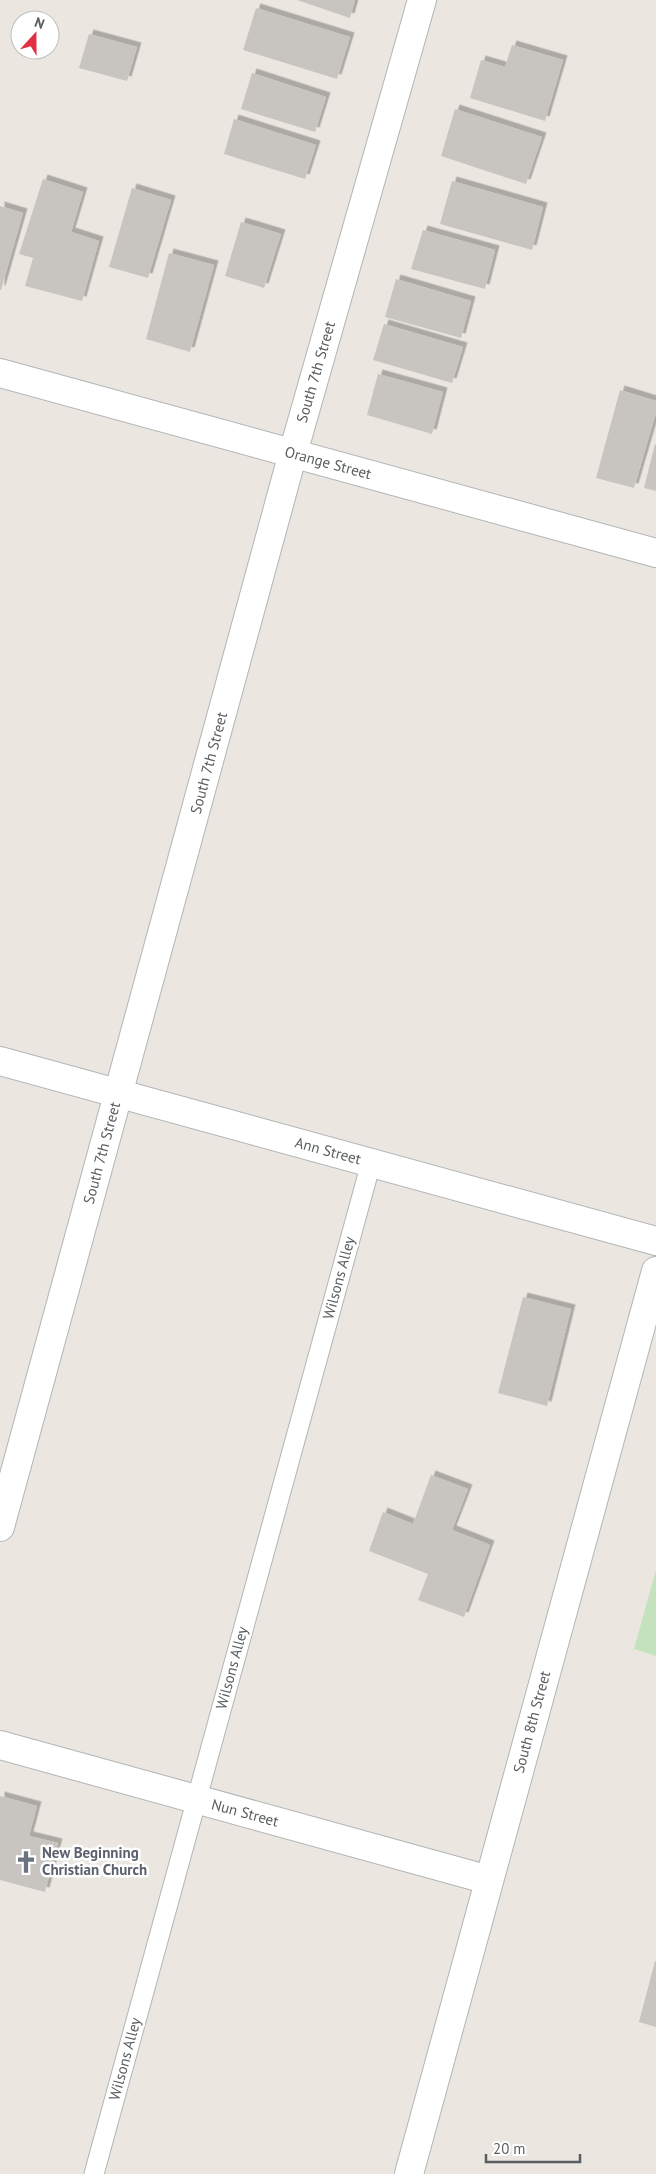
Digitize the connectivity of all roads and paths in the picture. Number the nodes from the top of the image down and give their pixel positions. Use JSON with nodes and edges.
{"nodes":[{"id":1,"x":422,"y":0,"type":"edge"},
{"id":2,"x":0,"y":373,"type":"edge"},
{"id":3,"x":293,"y":453,"type":"junction"},
{"id":4,"x":656,"y":553,"type":"edge"},
{"id":5,"x":0,"y":1061,"type":"edge"},
{"id":6,"x":118,"y":1093,"type":"junction"},
{"id":7,"x":371,"y":1163,"type":"junction"},
{"id":8,"x":656,"y":1241,"type":"edge"},
{"id":9,"x":656,"y":1271,"type":"edge"},
{"id":10,"x":0,"y":1527,"type":"edge"},
{"id":11,"x":0,"y":1745,"type":"edge"},
{"id":12,"x":197,"y":1799,"type":"junction"},
{"id":13,"x":489,"y":1880,"type":"junction"},
{"id":14,"x":94,"y":2174,"type":"edge"},
{"id":15,"x":408,"y":2174,"type":"edge"}],
"edges":[{"from":1,"to":3,"type":"street","name":"South 7th Street"},
{"from":2,"to":3,"type":"street","name":"Orange Street"},
{"from":3,"to":4,"type":"street","name":"Orange Street"},
{"from":3,"to":6,"type":"street","name":"South 7th Street"},
{"from":5,"to":6,"type":"street","name":"Ann Street"},
{"from":6,"to":7,"type":"street","name":"Ann Street"},
{"from":6,"to":10,"type":"street","name":"South 7th Street"},
{"from":7,"to":8,"type":"street","name":"Ann Street"},
{"from":7,"to":12,"type":"lane","name":"Wilsons Alley"},
{"from":9,"to":13,"type":"street","name":"South 8th Street"},
{"from":11,"to":12,"type":"street","name":"Nun Street"},
{"from":12,"to":13,"type":"street","name":"Nun Street"},
{"from":12,"to":14,"type":"lane","name":"Wilsons Alley"},
{"from":13,"to":15,"type":"street","name":"South 8th Street"}]}
